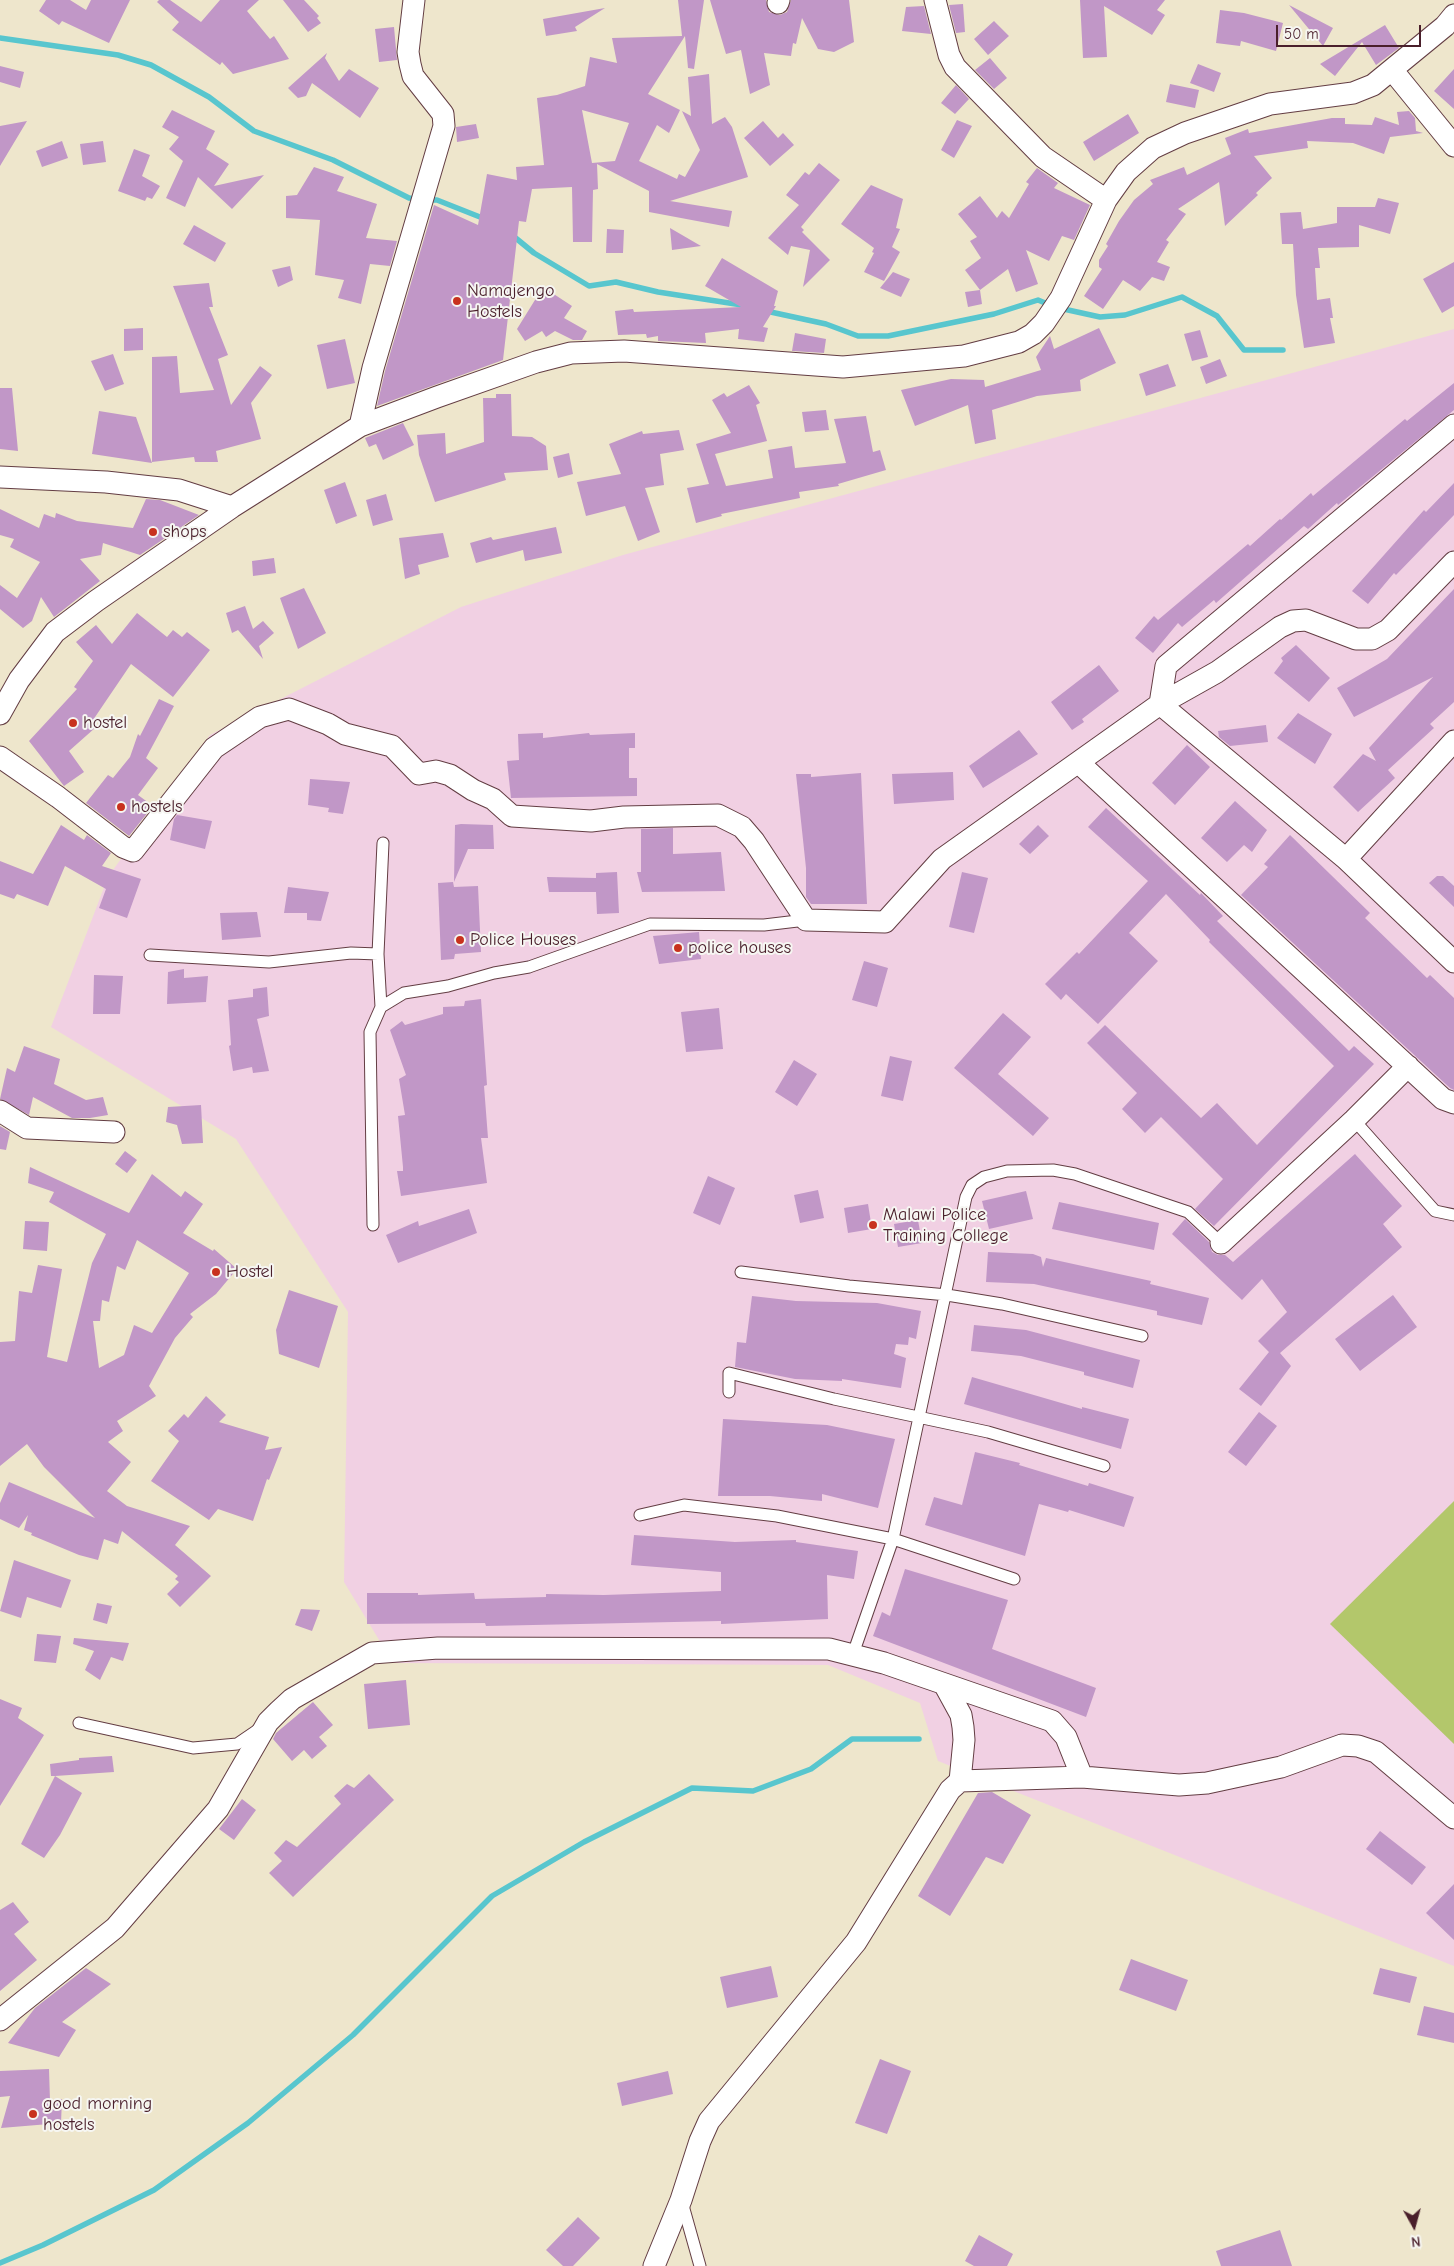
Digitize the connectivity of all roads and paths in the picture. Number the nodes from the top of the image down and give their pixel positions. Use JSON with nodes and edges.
{"nodes":[{"id":1,"x":414,"y":0,"type":"edge"},
{"id":2,"x":935,"y":0,"type":"edge"},
{"id":3,"x":1454,"y":15,"type":"edge"},
{"id":4,"x":1393,"y":71,"type":"junction"},
{"id":5,"x":1454,"y":146,"type":"edge"},
{"id":6,"x":1106,"y":200,"type":"junction"},
{"id":7,"x":1454,"y":425,"type":"edge"},
{"id":8,"x":360,"y":426,"type":"junction"},
{"id":9,"x":0,"y":477,"type":"edge"},
{"id":10,"x":232,"y":507,"type":"junction"},
{"id":11,"x":1454,"y":562,"type":"edge"},
{"id":12,"x":1160,"y":704,"type":"junction"},
{"id":13,"x":0,"y":714,"type":"edge"},
{"id":14,"x":1454,"y":741,"type":"edge"},
{"id":15,"x":0,"y":758,"type":"edge"},
{"id":16,"x":1079,"y":763,"type":"junction"},
{"id":17,"x":383,"y":842,"type":"dead end"},
{"id":18,"x":1346,"y":859,"type":"junction"},
{"id":19,"x":806,"y":920,"type":"junction"},
{"id":20,"x":378,"y":954,"type":"junction"},
{"id":21,"x":150,"y":955,"type":"dead end"},
{"id":22,"x":1454,"y":962,"type":"edge"},
{"id":23,"x":381,"y":1007,"type":"junction"},
{"id":24,"x":1408,"y":1066,"type":"junction"},
{"id":25,"x":1454,"y":1103,"type":"edge"},
{"id":26,"x":0,"y":1111,"type":"edge"},
{"id":27,"x":1354,"y":1120,"type":"junction"},
{"id":28,"x":114,"y":1132,"type":"dead end"},
{"id":29,"x":1454,"y":1215,"type":"edge"},
{"id":30,"x":373,"y":1225,"type":"dead end"},
{"id":31,"x":1221,"y":1244,"type":"joint"},
{"id":32,"x":741,"y":1272,"type":"dead end"},
{"id":33,"x":947,"y":1295,"type":"junction"},
{"id":34,"x":1142,"y":1336,"type":"dead end"},
{"id":35,"x":730,"y":1392,"type":"dead end"},
{"id":36,"x":920,"y":1418,"type":"junction"},
{"id":37,"x":1104,"y":1466,"type":"dead end"},
{"id":38,"x":640,"y":1515,"type":"dead end"},
{"id":39,"x":893,"y":1539,"type":"junction"},
{"id":40,"x":1014,"y":1579,"type":"dead end"},
{"id":41,"x":853,"y":1654,"type":"junction"},
{"id":42,"x":944,"y":1684,"type":"junction"},
{"id":43,"x":268,"y":1722,"type":"junction"},
{"id":44,"x":80,"y":1723,"type":"dead end"},
{"id":45,"x":1082,"y":1777,"type":"junction"},
{"id":46,"x":960,"y":1781,"type":"junction"},
{"id":47,"x":1454,"y":1818,"type":"edge"},
{"id":48,"x":0,"y":2020,"type":"edge"},
{"id":49,"x":681,"y":2200,"type":"junction"},
{"id":50,"x":654,"y":2266,"type":"edge"},
{"id":51,"x":700,"y":2266,"type":"edge"}],
"edges":[{"from":1,"to":8,"type":"street"},
{"from":2,"to":6,"type":"street"},
{"from":3,"to":4,"type":"street"},
{"from":4,"to":5,"type":"street"},
{"from":4,"to":6,"type":"street"},
{"from":6,"to":8,"type":"street"},
{"from":7,"to":12,"type":"street"},
{"from":8,"to":10,"type":"street"},
{"from":9,"to":10,"type":"street"},
{"from":10,"to":13,"type":"street"},
{"from":11,"to":12,"type":"street"},
{"from":12,"to":16,"type":"street"},
{"from":12,"to":18,"type":"street"},
{"from":14,"to":18,"type":"street"},
{"from":15,"to":19,"type":"street"},
{"from":16,"to":19,"type":"street"},
{"from":16,"to":24,"type":"street"},
{"from":17,"to":20,"type":"lane"},
{"from":18,"to":22,"type":"street"},
{"from":19,"to":23,"type":"lane"},
{"from":20,"to":21,"type":"lane"},
{"from":20,"to":23,"type":"lane"},
{"from":23,"to":30,"type":"lane"},
{"from":24,"to":25,"type":"street"},
{"from":24,"to":27,"type":"street"},
{"from":26,"to":28,"type":"street"},
{"from":27,"to":29,"type":"lane"},
{"from":27,"to":31,"type":"street"},
{"from":31,"to":33,"type":"lane"},
{"from":32,"to":33,"type":"lane"},
{"from":33,"to":34,"type":"lane"},
{"from":33,"to":36,"type":"lane"},
{"from":35,"to":36,"type":"lane"},
{"from":36,"to":37,"type":"lane"},
{"from":36,"to":39,"type":"lane"},
{"from":38,"to":39,"type":"lane"},
{"from":39,"to":40,"type":"lane"},
{"from":39,"to":41,"type":"lane"},
{"from":41,"to":42,"type":"street"},
{"from":41,"to":43,"type":"street"},
{"from":42,"to":45,"type":"street"},
{"from":42,"to":46,"type":"street"},
{"from":43,"to":44,"type":"lane"},
{"from":43,"to":48,"type":"street"},
{"from":45,"to":46,"type":"street"},
{"from":45,"to":47,"type":"street"},
{"from":46,"to":49,"type":"street"},
{"from":49,"to":50,"type":"street"},
{"from":49,"to":51,"type":"lane"}]}
